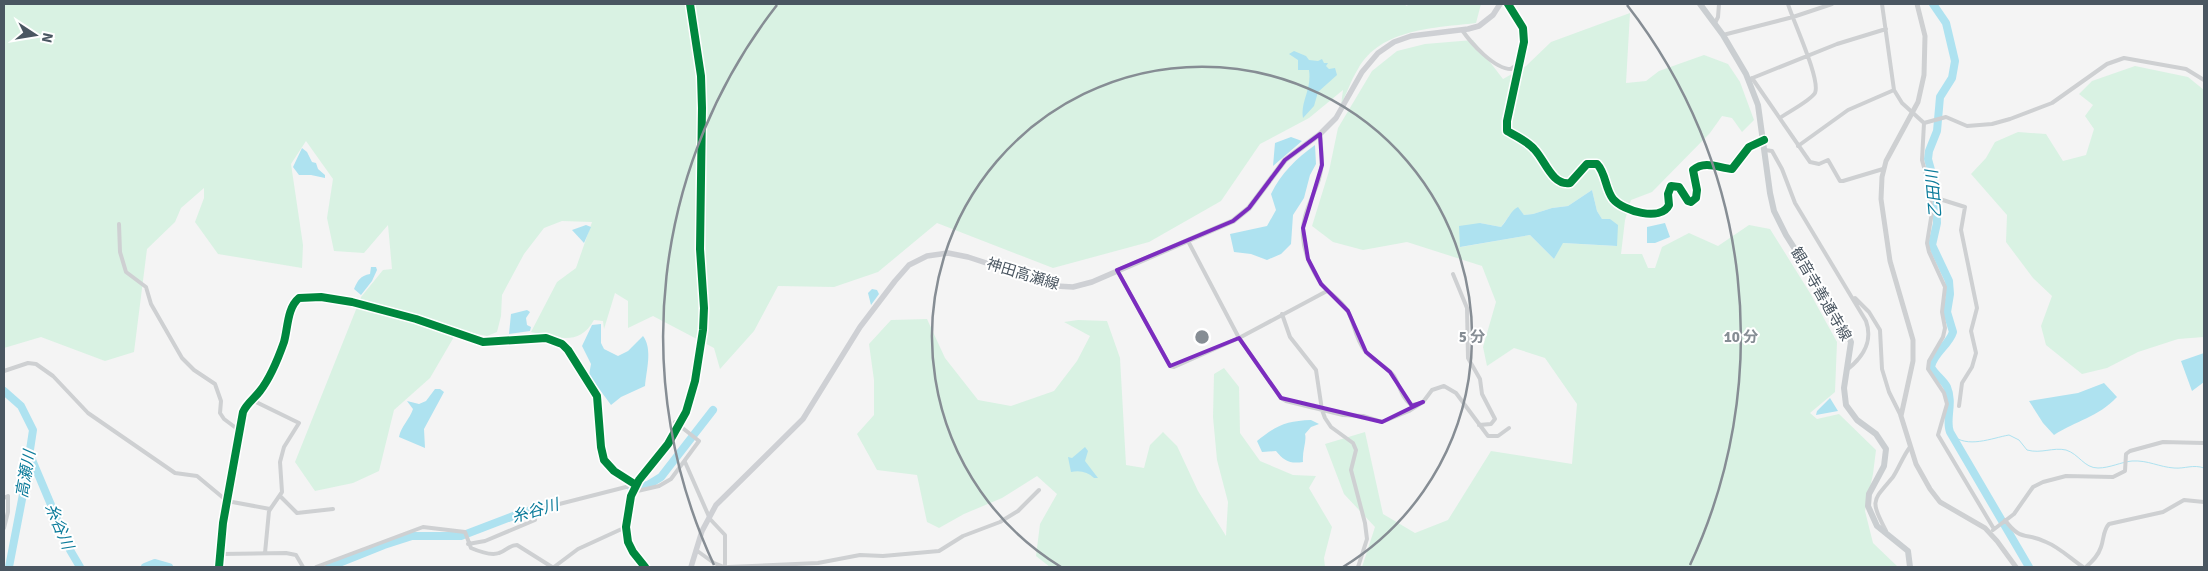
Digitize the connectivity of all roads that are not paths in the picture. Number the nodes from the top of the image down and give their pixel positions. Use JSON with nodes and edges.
{"nodes":[{"id":1,"x":690,"y":4,"type":"edge"},
{"id":2,"x":1500,"y":4,"type":"edge"},
{"id":3,"x":1508,"y":4,"type":"edge"},
{"id":4,"x":1700,"y":4,"type":"edge"},
{"id":5,"x":1719,"y":4,"type":"edge"},
{"id":6,"x":1788,"y":4,"type":"edge"},
{"id":7,"x":1832,"y":4,"type":"edge"},
{"id":8,"x":1882,"y":4,"type":"edge"},
{"id":9,"x":1917,"y":4,"type":"edge"},
{"id":10,"x":1793,"y":17,"type":"junction"},
{"id":11,"x":1714,"y":25,"type":"junction"},
{"id":12,"x":1886,"y":29,"type":"junction"},
{"id":13,"x":1462,"y":30,"type":"junction"},
{"id":14,"x":1723,"y":35,"type":"junction"},
{"id":15,"x":1807,"y":55,"type":"junction"},
{"id":16,"x":1519,"y":63,"type":"junction"},
{"id":17,"x":1750,"y":79,"type":"junction"},
{"id":18,"x":2204,"y":80,"type":"edge"},
{"id":19,"x":1894,"y":90,"type":"junction"},
{"id":20,"x":1912,"y":112,"type":"junction"},
{"id":21,"x":1780,"y":118,"type":"junction"},
{"id":22,"x":1924,"y":123,"type":"junction"},
{"id":23,"x":1320,"y":134,"type":"junction"},
{"id":24,"x":1764,"y":140,"type":"junction"},
{"id":25,"x":1798,"y":146,"type":"junction"},
{"id":26,"x":1765,"y":150,"type":"junction"},
{"id":27,"x":1883,"y":168,"type":"junction"},
{"id":28,"x":1930,"y":196,"type":"junction"},
{"id":29,"x":120,"y":224,"type":"dead end"},
{"id":30,"x":1188,"y":241,"type":"junction"},
{"id":31,"x":1117,"y":270,"type":"junction"},
{"id":32,"x":1453,"y":274,"type":"dead end"},
{"id":33,"x":1327,"y":291,"type":"junction"},
{"id":34,"x":1850,"y":293,"type":"junction"},
{"id":35,"x":1282,"y":314,"type":"junction"},
{"id":36,"x":1239,"y":338,"type":"junction"},
{"id":37,"x":1848,"y":369,"type":"junction"},
{"id":38,"x":4,"y":371,"type":"edge"},
{"id":39,"x":252,"y":400,"type":"junction"},
{"id":40,"x":1423,"y":402,"type":"junction"},
{"id":41,"x":1958,"y":406,"type":"dead end"},
{"id":42,"x":1322,"y":410,"type":"junction"},
{"id":43,"x":1901,"y":416,"type":"junction"},
{"id":44,"x":674,"y":422,"type":"dead end"},
{"id":45,"x":679,"y":425,"type":"junction"},
{"id":46,"x":1479,"y":425,"type":"junction"},
{"id":47,"x":1509,"y":428,"type":"dead end"},
{"id":48,"x":240,"y":431,"type":"junction"},
{"id":49,"x":2204,"y":443,"type":"edge"},
{"id":50,"x":1910,"y":447,"type":"junction"},
{"id":51,"x":684,"y":462,"type":"junction"},
{"id":52,"x":634,"y":484,"type":"junction"},
{"id":53,"x":1039,"y":490,"type":"dead end"},
{"id":54,"x":633,"y":492,"type":"junction"},
{"id":55,"x":281,"y":497,"type":"junction"},
{"id":56,"x":4,"y":498,"type":"edge"},
{"id":57,"x":227,"y":501,"type":"junction"},
{"id":58,"x":2204,"y":502,"type":"edge"},
{"id":59,"x":270,"y":509,"type":"junction"},
{"id":60,"x":333,"y":509,"type":"dead end"},
{"id":61,"x":709,"y":517,"type":"junction"},
{"id":62,"x":2005,"y":520,"type":"junction"},
{"id":63,"x":626,"y":527,"type":"junction"},
{"id":64,"x":4,"y":528,"type":"edge"},
{"id":65,"x":1992,"y":531,"type":"junction"},
{"id":66,"x":1887,"y":534,"type":"junction"},
{"id":67,"x":468,"y":544,"type":"junction"},
{"id":68,"x":696,"y":550,"type":"junction"},
{"id":69,"x":265,"y":553,"type":"junction"},
{"id":70,"x":220,"y":554,"type":"junction"},
{"id":71,"x":219,"y":567,"type":"edge"},
{"id":72,"x":303,"y":567,"type":"edge"},
{"id":73,"x":316,"y":567,"type":"edge"},
{"id":74,"x":552,"y":567,"type":"edge"},
{"id":75,"x":645,"y":567,"type":"edge"},
{"id":76,"x":691,"y":567,"type":"edge"},
{"id":77,"x":725,"y":567,"type":"edge"},
{"id":78,"x":1358,"y":567,"type":"edge"},
{"id":79,"x":1910,"y":567,"type":"edge"},
{"id":80,"x":2016,"y":567,"type":"edge"},
{"id":81,"x":2084,"y":567,"type":"edge"}],
"edges":[{"from":1,"to":45,"type":"street"},
{"from":2,"to":13,"type":"main road","name":"神田高瀬線"},
{"from":3,"to":16,"type":"street"},
{"from":4,"to":11,"type":"main road","name":"観音寺善通寺線"},
{"from":5,"to":11,"type":"street"},
{"from":6,"to":10,"type":"street"},
{"from":7,"to":10,"type":"street"},
{"from":8,"to":12,"type":"street"},
{"from":9,"to":20,"type":"street"},
{"from":10,"to":14,"type":"street"},
{"from":10,"to":15,"type":"street"},
{"from":11,"to":14,"type":"main road","name":"観音寺善通寺線"},
{"from":12,"to":15,"type":"street"},
{"from":12,"to":19,"type":"street"},
{"from":13,"to":16,"type":"street"},
{"from":13,"to":23,"type":"main road","name":"神田高瀬線"},
{"from":14,"to":17,"type":"main road","name":"観音寺善通寺線"},
{"from":15,"to":17,"type":"street"},
{"from":15,"to":21,"type":"street"},
{"from":16,"to":24,"type":"street"},
{"from":17,"to":21,"type":"street"},
{"from":17,"to":24,"type":"main road","name":"観音寺善通寺線"},
{"from":18,"to":22,"type":"street"},
{"from":19,"to":20,"type":"street"},
{"from":19,"to":25,"type":"street"},
{"from":20,"to":22,"type":"street"},
{"from":20,"to":27,"type":"street"},
{"from":21,"to":25,"type":"street"},
{"from":22,"to":28,"type":"street"},
{"from":23,"to":30,"type":"main road","name":"神田高瀬線"},
{"from":23,"to":33,"type":"street"},
{"from":24,"to":26,"type":"main road","name":"観音寺善通寺線"},
{"from":25,"to":27,"type":"street"},
{"from":26,"to":34,"type":"street"},
{"from":26,"to":37,"type":"main road","name":"観音寺善通寺線"},
{"from":27,"to":43,"type":"street"},
{"from":28,"to":41,"type":"street"},
{"from":28,"to":65,"type":"street"},
{"from":29,"to":48,"type":"street"},
{"from":30,"to":31,"type":"main road","name":"神田高瀬線"},
{"from":30,"to":36,"type":"street"},
{"from":31,"to":36,"type":"street"},
{"from":31,"to":61,"type":"main road","name":"神田高瀬線"},
{"from":32,"to":46,"type":"street"},
{"from":33,"to":35,"type":"street"},
{"from":33,"to":40,"type":"street"},
{"from":34,"to":37,"type":"street"},
{"from":34,"to":43,"type":"street"},
{"from":35,"to":36,"type":"street"},
{"from":35,"to":42,"type":"street"},
{"from":36,"to":42,"type":"street"},
{"from":37,"to":66,"type":"main road","name":"観音寺善通寺線"},
{"from":38,"to":57,"type":"street"},
{"from":39,"to":48,"type":"street"},
{"from":39,"to":52,"type":"street"},
{"from":39,"to":55,"type":"street"},
{"from":40,"to":42,"type":"street"},
{"from":40,"to":46,"type":"street"},
{"from":42,"to":78,"type":"street"},
{"from":43,"to":50,"type":"street"},
{"from":44,"to":45,"type":"street"},
{"from":45,"to":51,"type":"street"},
{"from":45,"to":52,"type":"street"},
{"from":46,"to":47,"type":"street"},
{"from":48,"to":57,"type":"street"},
{"from":49,"to":62,"type":"street"},
{"from":50,"to":65,"type":"street"},
{"from":50,"to":66,"type":"street"},
{"from":51,"to":54,"type":"street"},
{"from":51,"to":61,"type":"street"},
{"from":52,"to":54,"type":"street"},
{"from":52,"to":67,"type":"street"},
{"from":53,"to":77,"type":"street"},
{"from":54,"to":63,"type":"street"},
{"from":55,"to":59,"type":"street"},
{"from":55,"to":60,"type":"street"},
{"from":56,"to":64,"type":"street"},
{"from":57,"to":59,"type":"street"},
{"from":57,"to":70,"type":"street"},
{"from":58,"to":81,"type":"street"},
{"from":59,"to":69,"type":"street"},
{"from":61,"to":68,"type":"main road","name":"神田高瀬線"},
{"from":61,"to":77,"type":"street"},
{"from":62,"to":65,"type":"street"},
{"from":62,"to":81,"type":"street"},
{"from":63,"to":74,"type":"street"},
{"from":63,"to":75,"type":"street"},
{"from":65,"to":80,"type":"street"},
{"from":66,"to":79,"type":"main road","name":"観音寺善通寺線"},
{"from":67,"to":73,"type":"street"},
{"from":67,"to":74,"type":"street"},
{"from":68,"to":76,"type":"main road","name":"神田高瀬線"},
{"from":68,"to":77,"type":"street"},
{"from":69,"to":70,"type":"street"},
{"from":69,"to":72,"type":"street"},
{"from":70,"to":71,"type":"street"}]}
